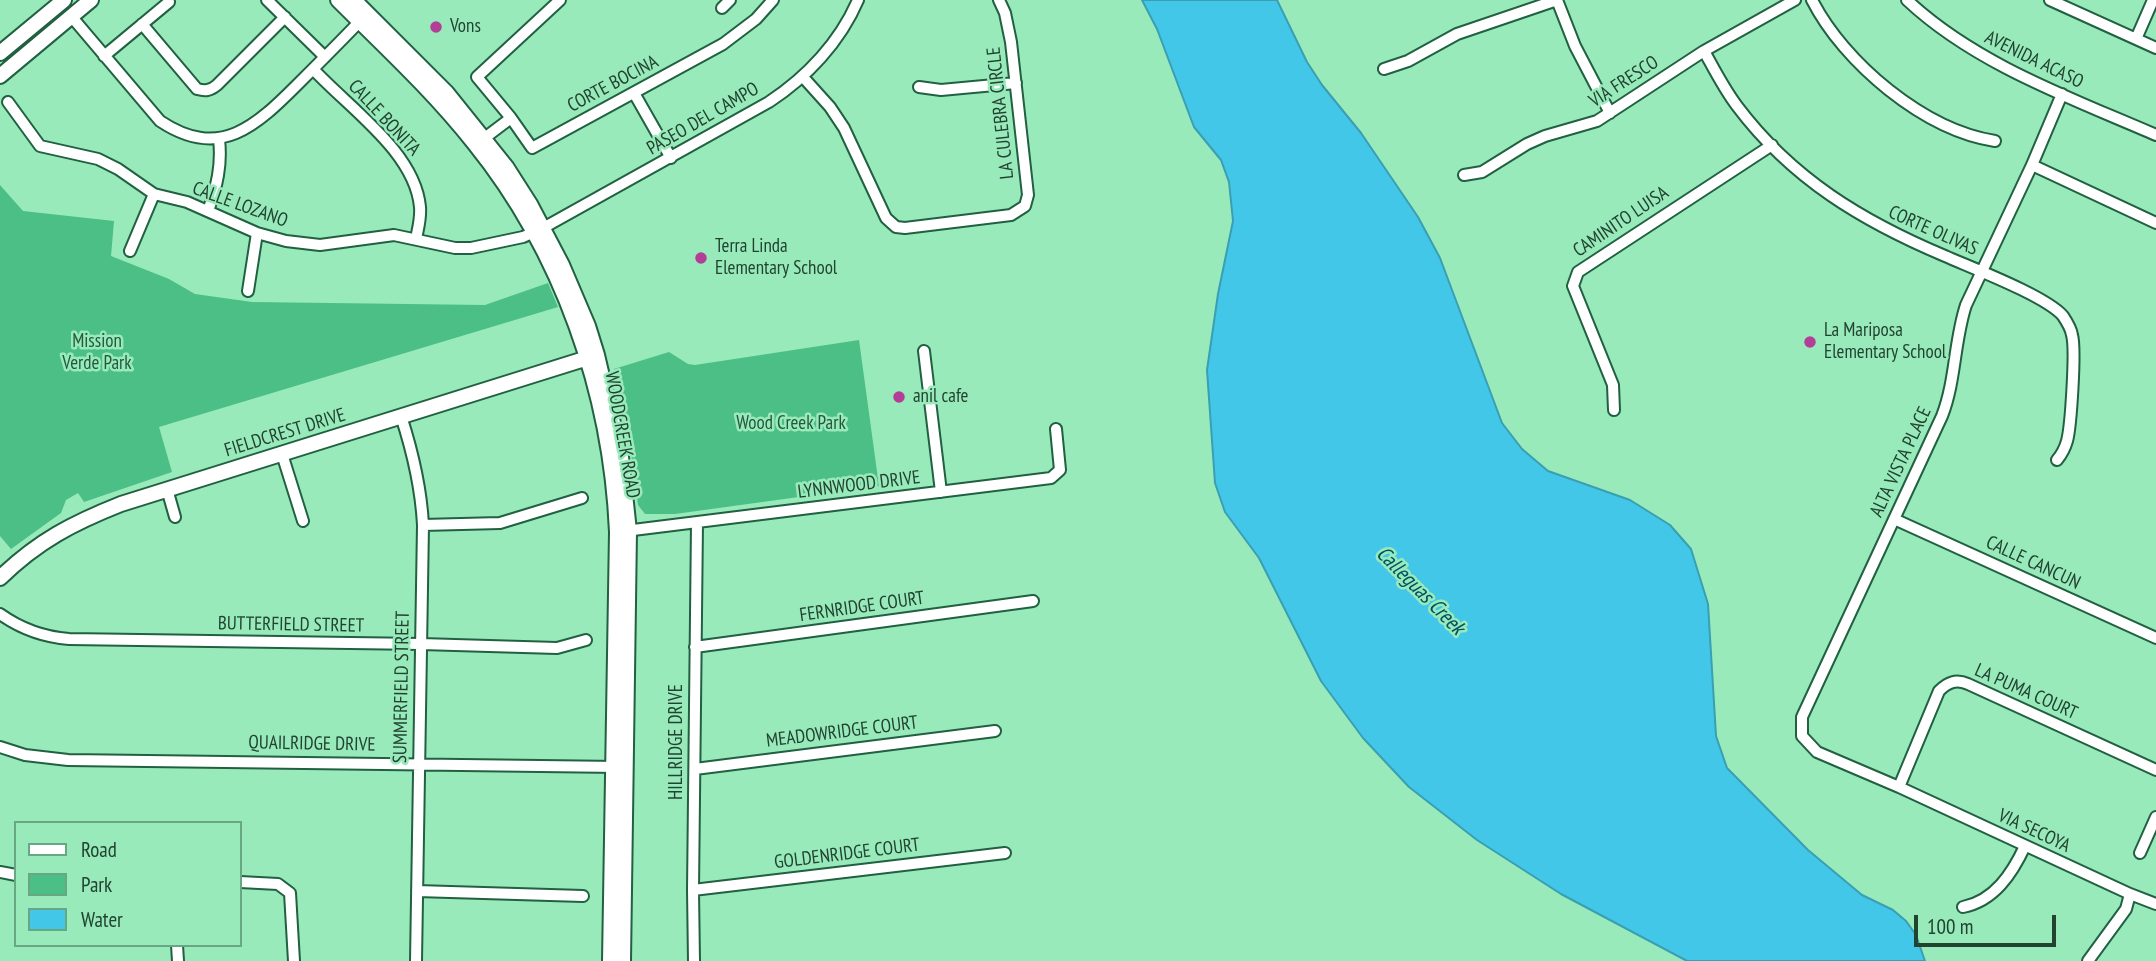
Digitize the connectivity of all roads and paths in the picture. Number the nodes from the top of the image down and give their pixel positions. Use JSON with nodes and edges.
{"nodes":[{"id":1,"x":64,"y":0,"type":"edge"},
{"id":2,"x":91,"y":0,"type":"edge"},
{"id":3,"x":267,"y":0,"type":"edge"},
{"id":4,"x":338,"y":0,"type":"edge"},
{"id":5,"x":354,"y":0,"type":"edge"},
{"id":6,"x":560,"y":0,"type":"edge"},
{"id":7,"x":773,"y":0,"type":"edge"},
{"id":8,"x":858,"y":0,"type":"edge"},
{"id":9,"x":999,"y":0,"type":"edge"},
{"id":10,"x":1557,"y":0,"type":"edge"},
{"id":11,"x":1794,"y":0,"type":"edge"},
{"id":12,"x":1812,"y":0,"type":"edge"},
{"id":13,"x":1906,"y":0,"type":"edge"},
{"id":14,"x":2050,"y":0,"type":"edge"},
{"id":15,"x":2153,"y":0,"type":"edge"},
{"id":16,"x":169,"y":2,"type":"edge"},
{"id":17,"x":71,"y":16,"type":"junction"},
{"id":18,"x":285,"y":17,"type":"junction"},
{"id":19,"x":363,"y":18,"type":"junction"},
{"id":20,"x":142,"y":23,"type":"junction"},
{"id":21,"x":2136,"y":39,"type":"junction"},
{"id":22,"x":2156,"y":48,"type":"edge"},
{"id":23,"x":1703,"y":51,"type":"junction"},
{"id":24,"x":0,"y":53,"type":"edge"},
{"id":25,"x":104,"y":56,"type":"junction"},
{"id":26,"x":325,"y":57,"type":"junction"},
{"id":27,"x":313,"y":69,"type":"junction"},
{"id":28,"x":1384,"y":69,"type":"dead end"},
{"id":29,"x":0,"y":76,"type":"edge"},
{"id":30,"x":803,"y":77,"type":"junction"},
{"id":31,"x":1016,"y":83,"type":"junction"},
{"id":32,"x":919,"y":87,"type":"dead end"},
{"id":33,"x":634,"y":93,"type":"junction"},
{"id":34,"x":2062,"y":94,"type":"junction"},
{"id":35,"x":8,"y":102,"type":"dead end"},
{"id":36,"x":1610,"y":113,"type":"junction"},
{"id":37,"x":511,"y":118,"type":"junction"},
{"id":38,"x":2156,"y":135,"type":"edge"},
{"id":39,"x":219,"y":139,"type":"junction"},
{"id":40,"x":480,"y":141,"type":"junction"},
{"id":41,"x":1995,"y":141,"type":"dead end"},
{"id":42,"x":1772,"y":145,"type":"junction"},
{"id":43,"x":671,"y":158,"type":"junction"},
{"id":44,"x":2032,"y":165,"type":"junction"},
{"id":45,"x":1464,"y":175,"type":"dead end"},
{"id":46,"x":154,"y":194,"type":"junction"},
{"id":47,"x":208,"y":211,"type":"junction"},
{"id":48,"x":2156,"y":223,"type":"edge"},
{"id":49,"x":538,"y":230,"type":"junction"},
{"id":50,"x":257,"y":233,"type":"junction"},
{"id":51,"x":416,"y":239,"type":"junction"},
{"id":52,"x":130,"y":251,"type":"dead end"},
{"id":53,"x":1982,"y":271,"type":"junction"},
{"id":54,"x":248,"y":291,"type":"dead end"},
{"id":55,"x":924,"y":351,"type":"dead end"},
{"id":56,"x":593,"y":357,"type":"junction"},
{"id":57,"x":1614,"y":410,"type":"dead end"},
{"id":58,"x":401,"y":416,"type":"junction"},
{"id":59,"x":1056,"y":429,"type":"dead end"},
{"id":60,"x":282,"y":454,"type":"junction"},
{"id":61,"x":2057,"y":460,"type":"dead end"},
{"id":62,"x":167,"y":489,"type":"junction"},
{"id":63,"x":941,"y":492,"type":"junction"},
{"id":64,"x":582,"y":498,"type":"dead end"},
{"id":65,"x":175,"y":517,"type":"dead end"},
{"id":66,"x":1895,"y":519,"type":"junction"},
{"id":67,"x":303,"y":521,"type":"dead end"},
{"id":68,"x":697,"y":523,"type":"junction"},
{"id":69,"x":423,"y":525,"type":"junction"},
{"id":70,"x":623,"y":531,"type":"junction"},
{"id":71,"x":0,"y":578,"type":"edge"},
{"id":72,"x":1033,"y":601,"type":"dead end"},
{"id":73,"x":0,"y":614,"type":"edge"},
{"id":74,"x":2156,"y":639,"type":"edge"},
{"id":75,"x":586,"y":640,"type":"dead end"},
{"id":76,"x":421,"y":644,"type":"junction"},
{"id":77,"x":695,"y":647,"type":"junction"},
{"id":78,"x":995,"y":731,"type":"dead end"},
{"id":79,"x":0,"y":747,"type":"edge"},
{"id":80,"x":418,"y":763,"type":"junction"},
{"id":81,"x":620,"y":767,"type":"junction"},
{"id":82,"x":695,"y":769,"type":"junction"},
{"id":83,"x":2156,"y":770,"type":"edge"},
{"id":84,"x":1899,"y":787,"type":"junction"},
{"id":85,"x":2156,"y":817,"type":"edge"},
{"id":86,"x":2025,"y":846,"type":"junction"},
{"id":87,"x":1005,"y":853,"type":"dead end"},
{"id":88,"x":2140,"y":853,"type":"dead end"},
{"id":89,"x":242,"y":882,"type":"edge"},
{"id":90,"x":693,"y":890,"type":"junction"},
{"id":91,"x":417,"y":891,"type":"junction"},
{"id":92,"x":2130,"y":894,"type":"junction"},
{"id":93,"x":583,"y":896,"type":"dead end"},
{"id":94,"x":2156,"y":904,"type":"edge"},
{"id":95,"x":1963,"y":907,"type":"dead end"},
{"id":96,"x":294,"y":961,"type":"edge"},
{"id":97,"x":416,"y":961,"type":"edge"},
{"id":98,"x":610,"y":961,"type":"edge"},
{"id":99,"x":622,"y":961,"type":"edge"},
{"id":100,"x":694,"y":961,"type":"edge"},
{"id":101,"x":2088,"y":961,"type":"edge"}],
"edges":[{"from":1,"to":24,"type":"main road"},
{"from":2,"to":17,"type":"main road"},
{"from":3,"to":18,"type":"street"},
{"from":4,"to":19,"type":"main road","name":"WOODCREEK ROAD"},
{"from":5,"to":19,"type":"main road","name":"WOODCREEK ROAD"},
{"from":6,"to":37,"type":"street"},
{"from":7,"to":33,"type":"street","name":"CORTE BOCINA"},
{"from":8,"to":30,"type":"street","name":"PASEO DEL CAMPO"},
{"from":9,"to":31,"type":"street","name":"LA CULEBRA CIRCLE"},
{"from":10,"to":28,"type":"street"},
{"from":10,"to":36,"type":"street"},
{"from":11,"to":23,"type":"street","name":"VIA FRESCO"},
{"from":12,"to":41,"type":"street"},
{"from":13,"to":34,"type":"street","name":"AVENIDA ACASO"},
{"from":14,"to":21,"type":"street"},
{"from":15,"to":21,"type":"street"},
{"from":16,"to":20,"type":"street"},
{"from":17,"to":25,"type":"street"},
{"from":17,"to":29,"type":"main road"},
{"from":18,"to":20,"type":"street"},
{"from":18,"to":26,"type":"street"},
{"from":19,"to":26,"type":"street"},
{"from":19,"to":40,"type":"main road","name":"WOODCREEK ROAD"},
{"from":20,"to":25,"type":"street"},
{"from":21,"to":22,"type":"street"},
{"from":23,"to":36,"type":"street","name":"VIA FRESCO"},
{"from":23,"to":42,"type":"street","name":"CORTE OLIVAS"},
{"from":25,"to":39,"type":"street"},
{"from":26,"to":27,"type":"street"},
{"from":27,"to":39,"type":"street"},
{"from":27,"to":51,"type":"street","name":"CALLE BONITA"},
{"from":30,"to":31,"type":"street","name":"LA CULEBRA CIRCLE"},
{"from":30,"to":43,"type":"street","name":"PASEO DEL CAMPO"},
{"from":31,"to":32,"type":"street"},
{"from":33,"to":37,"type":"street","name":"CORTE BOCINA"},
{"from":33,"to":43,"type":"street"},
{"from":34,"to":38,"type":"street","name":"AVENIDA ACASO"},
{"from":34,"to":44,"type":"street","name":"ALTA VISTA PLACE"},
{"from":35,"to":46,"type":"street","name":"CALLE LOZANO"},
{"from":36,"to":45,"type":"street","name":"VIA FRESCO"},
{"from":37,"to":40,"type":"street"},
{"from":39,"to":47,"type":"street"},
{"from":40,"to":49,"type":"main road","name":"WOODCREEK ROAD"},
{"from":42,"to":53,"type":"street","name":"CORTE OLIVAS"},
{"from":42,"to":57,"type":"street","name":"CAMINITO LUISA"},
{"from":43,"to":49,"type":"street","name":"PASEO DEL CAMPO"},
{"from":44,"to":48,"type":"street"},
{"from":44,"to":53,"type":"street","name":"ALTA VISTA PLACE"},
{"from":46,"to":47,"type":"street","name":"CALLE LOZANO"},
{"from":46,"to":52,"type":"street"},
{"from":47,"to":50,"type":"street","name":"CALLE LOZANO"},
{"from":49,"to":51,"type":"street","name":"CALLE LOZANO"},
{"from":49,"to":56,"type":"main road","name":"WOODCREEK ROAD"},
{"from":50,"to":51,"type":"street","name":"CALLE LOZANO"},
{"from":50,"to":54,"type":"street"},
{"from":53,"to":61,"type":"street","name":"CORTE OLIVAS"},
{"from":53,"to":66,"type":"street","name":"ALTA VISTA PLACE"},
{"from":55,"to":63,"type":"street"},
{"from":56,"to":58,"type":"main road","name":"FIELDCREST DRIVE"},
{"from":56,"to":70,"type":"main road","name":"WOODCREEK ROAD"},
{"from":58,"to":60,"type":"main road","name":"FIELDCREST DRIVE"},
{"from":58,"to":69,"type":"street","name":"SUMMERFIELD STREET"},
{"from":59,"to":63,"type":"street","name":"LYNNWOOD DRIVE"},
{"from":60,"to":62,"type":"main road","name":"FIELDCREST DRIVE"},
{"from":60,"to":67,"type":"street"},
{"from":62,"to":65,"type":"street"},
{"from":62,"to":71,"type":"main road","name":"FIELDCREST DRIVE"},
{"from":63,"to":68,"type":"street","name":"LYNNWOOD DRIVE"},
{"from":64,"to":69,"type":"street"},
{"from":66,"to":74,"type":"street","name":"CALLE CANCUN"},
{"from":66,"to":84,"type":"street","name":"ALTA VISTA PLACE"},
{"from":68,"to":70,"type":"street","name":"LYNNWOOD DRIVE"},
{"from":68,"to":77,"type":"street","name":"HILLRIDGE DRIVE"},
{"from":69,"to":76,"type":"street","name":"SUMMERFIELD STREET"},
{"from":70,"to":81,"type":"main road","name":"WOODCREEK ROAD"},
{"from":72,"to":77,"type":"street","name":"FERNRIDGE COURT"},
{"from":73,"to":76,"type":"street","name":"BUTTERFIELD STREET"},
{"from":75,"to":76,"type":"street","name":"BUTTERFIELD STREET"},
{"from":76,"to":80,"type":"street","name":"SUMMERFIELD STREET"},
{"from":77,"to":82,"type":"street","name":"HILLRIDGE DRIVE"},
{"from":78,"to":82,"type":"street","name":"MEADOWRIDGE COURT"},
{"from":79,"to":80,"type":"street","name":"QUAILRIDGE DRIVE"},
{"from":80,"to":81,"type":"street","name":"QUAILRIDGE DRIVE"},
{"from":80,"to":91,"type":"street","name":"SUMMERFIELD STREET"},
{"from":81,"to":98,"type":"main road","name":"WOODCREEK ROAD"},
{"from":81,"to":99,"type":"main road","name":"WOODCREEK ROAD"},
{"from":82,"to":90,"type":"street","name":"HILLRIDGE DRIVE"},
{"from":83,"to":84,"type":"street","name":"LA PUMA COURT"},
{"from":84,"to":86,"type":"street","name":"VIA SECOYA"},
{"from":85,"to":88,"type":"street"},
{"from":86,"to":92,"type":"street","name":"VIA SECOYA"},
{"from":86,"to":95,"type":"street"},
{"from":87,"to":90,"type":"street","name":"GOLDENRIDGE COURT"},
{"from":89,"to":96,"type":"street"},
{"from":90,"to":100,"type":"street","name":"HILLRIDGE DRIVE"},
{"from":91,"to":93,"type":"street"},
{"from":91,"to":97,"type":"street","name":"SUMMERFIELD STREET"},
{"from":92,"to":94,"type":"street","name":"VIA SECOYA"},
{"from":92,"to":101,"type":"street"}]}
